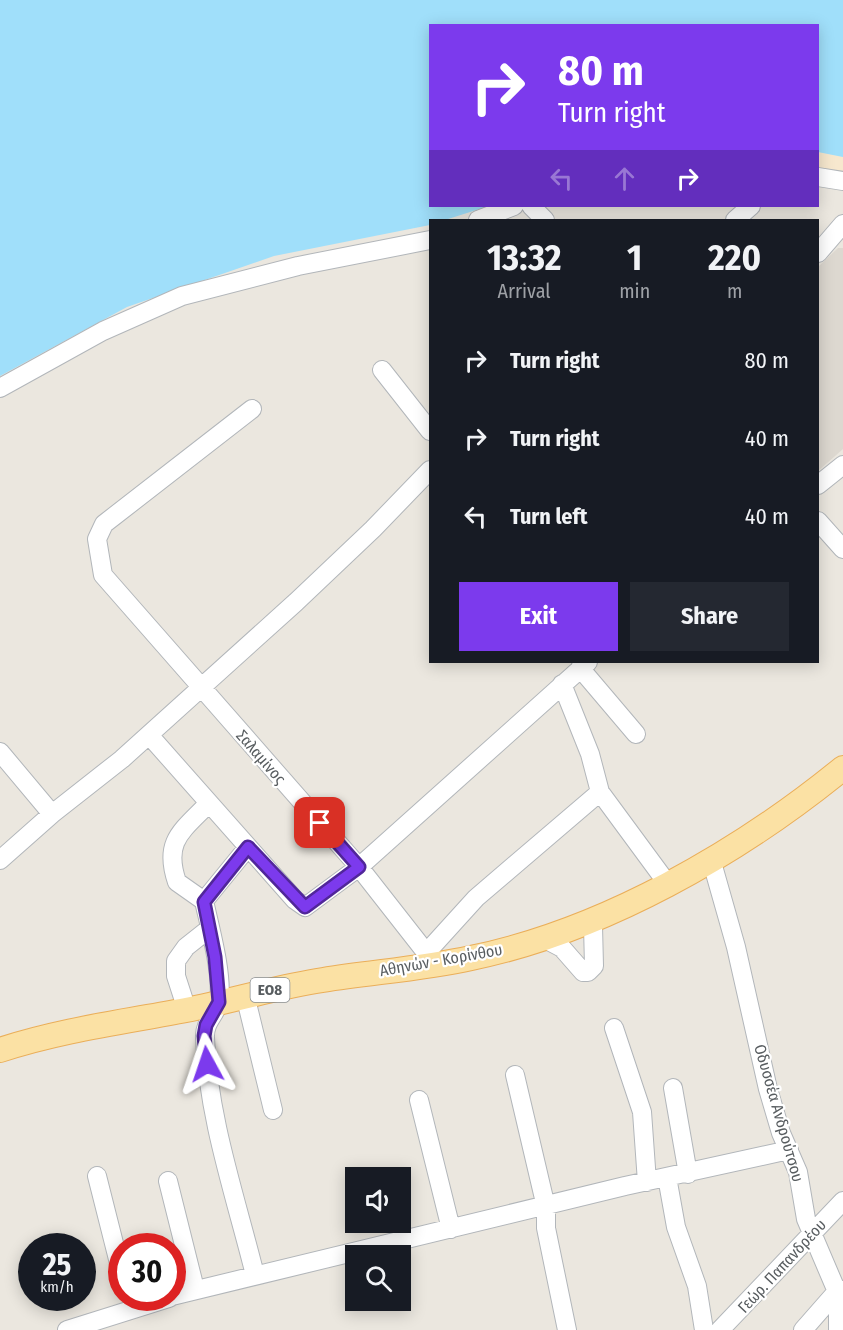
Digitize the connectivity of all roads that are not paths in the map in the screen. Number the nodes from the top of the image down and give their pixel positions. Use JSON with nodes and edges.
{"nodes":[{"id":1,"x":819,"y":177,"type":"edge"},
{"id":2,"x":843,"y":181,"type":"edge"},
{"id":3,"x":511,"y":207,"type":"edge"},
{"id":4,"x":532,"y":207,"type":"edge"},
{"id":5,"x":750,"y":207,"type":"edge"},
{"id":6,"x":481,"y":219,"type":"edge"},
{"id":7,"x":544,"y":219,"type":"edge"},
{"id":8,"x":736,"y":219,"type":"edge"},
{"id":9,"x":843,"y":224,"type":"edge"},
{"id":10,"x":429,"y":240,"type":"edge"},
{"id":11,"x":830,"y":245,"type":"edge"},
{"id":12,"x":382,"y":370,"type":"dead end"},
{"id":13,"x":0,"y":388,"type":"edge"},
{"id":14,"x":252,"y":409,"type":"dead end"},
{"id":15,"x":429,"y":430,"type":"edge"},
{"id":16,"x":843,"y":465,"type":"edge"},
{"id":17,"x":429,"y":471,"type":"edge"},
{"id":18,"x":819,"y":484,"type":"edge"},
{"id":19,"x":819,"y":522,"type":"edge"},
{"id":20,"x":843,"y":549,"type":"edge"},
{"id":21,"x":584,"y":665,"type":"edge"},
{"id":22,"x":562,"y":684,"type":"junction"},
{"id":23,"x":201,"y":688,"type":"junction"},
{"id":24,"x":636,"y":734,"type":"dead end"},
{"id":25,"x":149,"y":735,"type":"junction"},
{"id":26,"x":0,"y":752,"type":"edge"},
{"id":27,"x":843,"y":768,"type":"edge"},
{"id":28,"x":600,"y":792,"type":"junction"},
{"id":29,"x":208,"y":803,"type":"junction"},
{"id":30,"x":52,"y":814,"type":"junction"},
{"id":31,"x":248,"y":847,"type":"junction"},
{"id":32,"x":711,"y":859,"type":"junction"},
{"id":33,"x":0,"y":860,"type":"edge"},
{"id":34,"x":359,"y":867,"type":"junction"},
{"id":35,"x":668,"y":883,"type":"junction"},
{"id":36,"x":204,"y":902,"type":"junction"},
{"id":37,"x":595,"y":918,"type":"junction"},
{"id":38,"x":210,"y":928,"type":"junction"},
{"id":39,"x":543,"y":938,"type":"junction"},
{"id":40,"x":431,"y":958,"type":"junction"},
{"id":41,"x":245,"y":995,"type":"junction"},
{"id":42,"x":219,"y":1002,"type":"junction"},
{"id":43,"x":187,"y":1010,"type":"junction"},
{"id":44,"x":614,"y":1028,"type":"dead end"},
{"id":45,"x":0,"y":1050,"type":"edge"},
{"id":46,"x":515,"y":1075,"type":"dead end"},
{"id":47,"x":673,"y":1088,"type":"dead end"},
{"id":48,"x":419,"y":1100,"type":"dead end"},
{"id":49,"x":273,"y":1110,"type":"dead end"},
{"id":50,"x":789,"y":1150,"type":"junction"},
{"id":51,"x":688,"y":1174,"type":"junction"},
{"id":52,"x":97,"y":1176,"type":"dead end"},
{"id":53,"x":667,"y":1178,"type":"junction"},
{"id":54,"x":168,"y":1180,"type":"dead end"},
{"id":55,"x":647,"y":1182,"type":"junction"},
{"id":56,"x":843,"y":1201,"type":"edge"},
{"id":57,"x":546,"y":1207,"type":"junction"},
{"id":58,"x":451,"y":1229,"type":"junction"},
{"id":59,"x":111,"y":1233,"type":"edge"},
{"id":60,"x":812,"y":1235,"type":"junction"},
{"id":61,"x":255,"y":1275,"type":"junction"},
{"id":62,"x":840,"y":1287,"type":"edge"},
{"id":63,"x":195,"y":1289,"type":"junction"},
{"id":64,"x":186,"y":1292,"type":"edge"},
{"id":65,"x":112,"y":1311,"type":"edge"},
{"id":66,"x":67,"y":1330,"type":"edge"},
{"id":67,"x":567,"y":1330,"type":"edge"},
{"id":68,"x":704,"y":1330,"type":"edge"},
{"id":69,"x":720,"y":1330,"type":"edge"},
{"id":70,"x":803,"y":1330,"type":"edge"},
{"id":71,"x":838,"y":1330,"type":"edge"}],
"edges":[{"from":1,"to":2,"type":"street"},
{"from":3,"to":6,"type":"street"},
{"from":4,"to":7,"type":"street"},
{"from":5,"to":8,"type":"street"},
{"from":9,"to":11,"type":"street"},
{"from":10,"to":13,"type":"street"},
{"from":12,"to":15,"type":"street"},
{"from":14,"to":23,"type":"street","name":"Σαλαμίνος"},
{"from":16,"to":18,"type":"street"},
{"from":17,"to":23,"type":"street"},
{"from":19,"to":20,"type":"street"},
{"from":21,"to":22,"type":"street"},
{"from":21,"to":24,"type":"street"},
{"from":22,"to":28,"type":"street"},
{"from":22,"to":34,"type":"street"},
{"from":23,"to":25,"type":"street"},
{"from":23,"to":34,"type":"street","name":"Σαλαμίνος"},
{"from":25,"to":29,"type":"street"},
{"from":25,"to":30,"type":"street"},
{"from":26,"to":30,"type":"street"},
{"from":27,"to":32,"type":"main road","name":"Αθηνών - Κορίνθου","number":"ΕΟ8"},
{"from":28,"to":35,"type":"street"},
{"from":28,"to":40,"type":"street"},
{"from":29,"to":31,"type":"street"},
{"from":29,"to":36,"type":"street"},
{"from":30,"to":33,"type":"street"},
{"from":31,"to":34,"type":"street"},
{"from":31,"to":36,"type":"street"},
{"from":32,"to":35,"type":"main road","name":"Αθηνών - Κορίνθου","number":"ΕΟ8"},
{"from":32,"to":50,"type":"street","name":"Οδυσσέα Ανδρούτσου"},
{"from":34,"to":40,"type":"street","name":"Σαλαμίνος"},
{"from":35,"to":37,"type":"main road","name":"Αθηνών - Κορίνθου","number":"ΕΟ8"},
{"from":36,"to":38,"type":"street"},
{"from":37,"to":39,"type":"main road","name":"Αθηνών - Κορίνθου","number":"ΕΟ8"},
{"from":37,"to":39,"type":"street"},
{"from":38,"to":42,"type":"street"},
{"from":38,"to":43,"type":"street"},
{"from":39,"to":40,"type":"main road","name":"Αθηνών - Κορίνθου","number":"ΕΟ8"},
{"from":40,"to":41,"type":"main road","name":"Αθηνών - Κορίνθου","number":"ΕΟ8"},
{"from":41,"to":42,"type":"main road","name":"Αθηνών - Κορίνθου","number":"ΕΟ8"},
{"from":41,"to":49,"type":"street"},
{"from":42,"to":43,"type":"main road","name":"Αθηνών - Κορίνθου","number":"ΕΟ8"},
{"from":42,"to":61,"type":"street"},
{"from":43,"to":45,"type":"main road","name":"Αθηνών - Κορίνθου","number":"ΕΟ8"},
{"from":44,"to":55,"type":"street"},
{"from":46,"to":57,"type":"street"},
{"from":47,"to":51,"type":"street"},
{"from":48,"to":58,"type":"street"},
{"from":50,"to":51,"type":"street"},
{"from":50,"to":60,"type":"street","name":"Οδυσσέα Ανδρούτσου"},
{"from":51,"to":53,"type":"street"},
{"from":52,"to":59,"type":"street"},
{"from":53,"to":55,"type":"street"},
{"from":53,"to":68,"type":"street"},
{"from":54,"to":63,"type":"street"},
{"from":55,"to":57,"type":"street"},
{"from":56,"to":60,"type":"street","name":"Γεώρ. Παπανδρέου"},
{"from":57,"to":58,"type":"street"},
{"from":57,"to":67,"type":"street"},
{"from":58,"to":61,"type":"street"},
{"from":60,"to":62,"type":"street","name":"Οδυσσέα Ανδρούτσου"},
{"from":60,"to":69,"type":"street","name":"Γεώρ. Παπανδρέου"},
{"from":61,"to":63,"type":"street"},
{"from":62,"to":70,"type":"street"},
{"from":62,"to":71,"type":"street","name":"Οδυσσέα Ανδρούτσου"},
{"from":63,"to":64,"type":"street"},
{"from":65,"to":66,"type":"street"}]}
